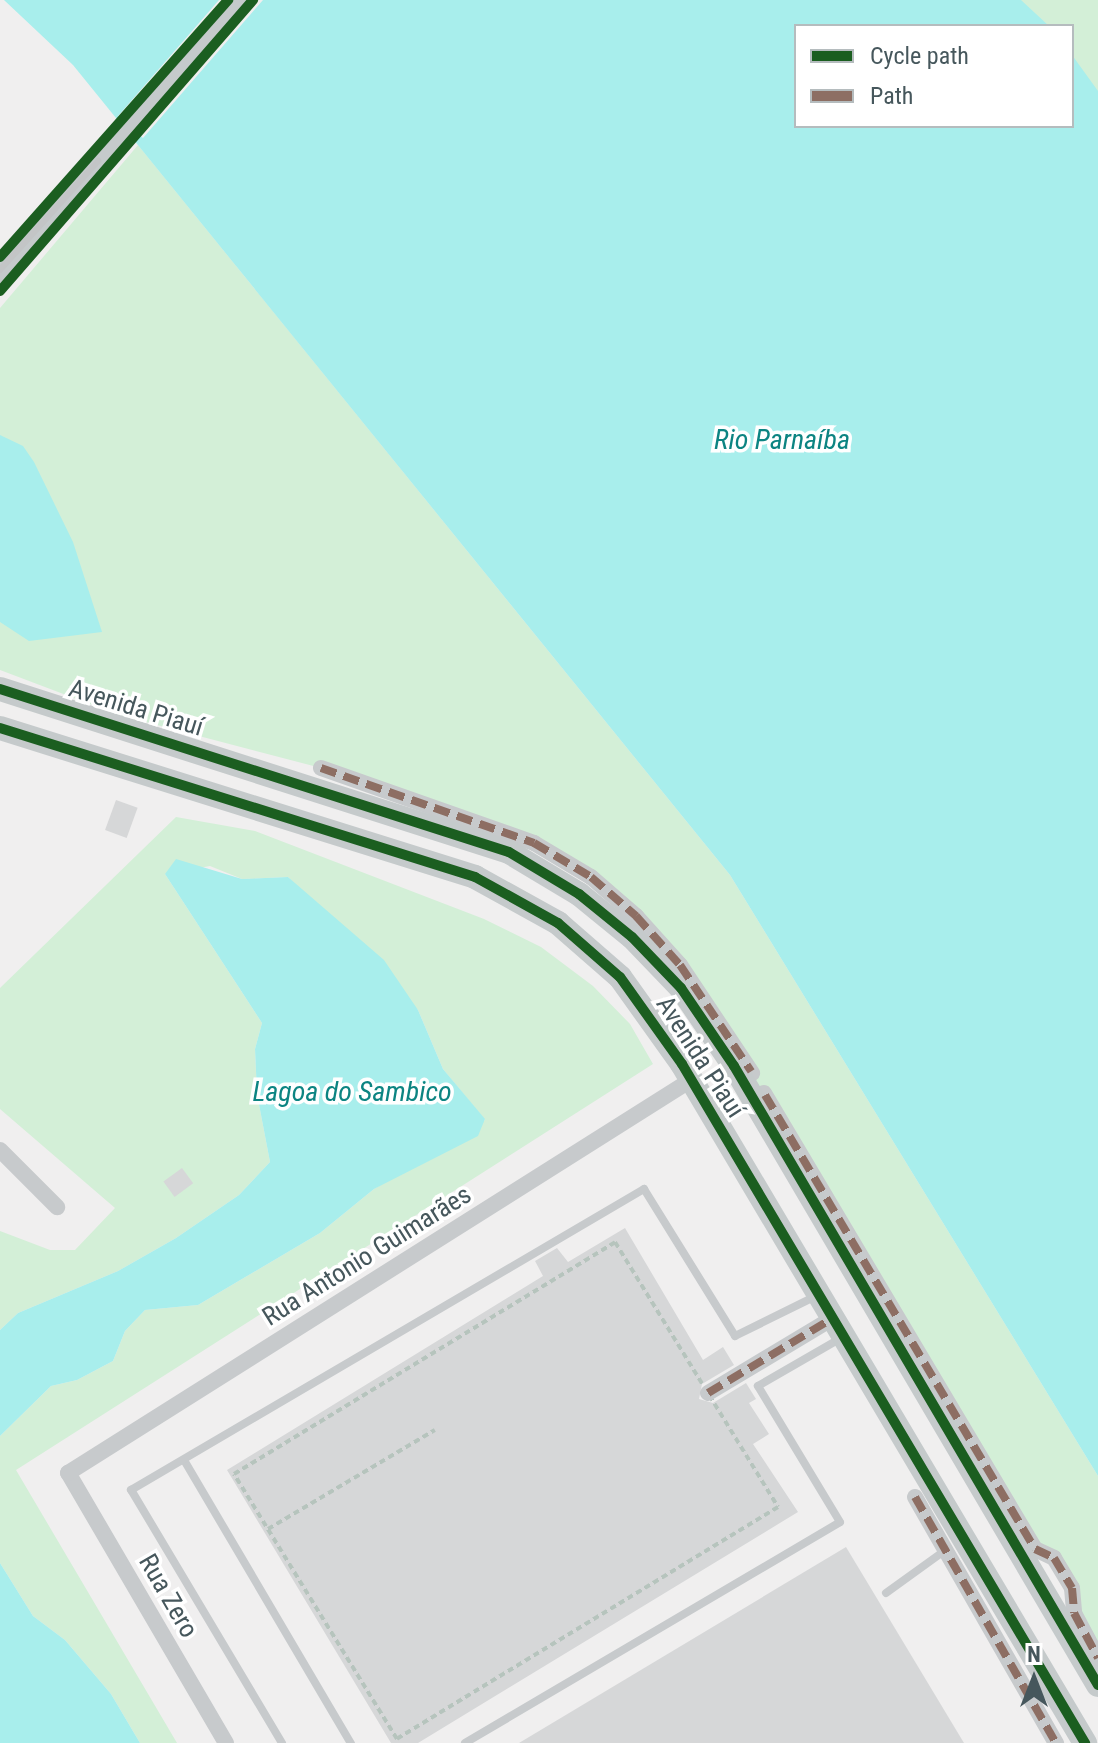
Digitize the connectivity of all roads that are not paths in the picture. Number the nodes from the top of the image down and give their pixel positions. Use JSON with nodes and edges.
{"nodes":[{"id":1,"x":239,"y":0,"type":"edge"},
{"id":2,"x":0,"y":277,"type":"edge"},
{"id":3,"x":0,"y":689,"type":"edge"},
{"id":4,"x":0,"y":728,"type":"edge"},
{"id":5,"x":321,"y":768,"type":"dead end"},
{"id":6,"x":691,"y":1080,"type":"junction"},
{"id":7,"x":0,"y":1150,"type":"edge"},
{"id":8,"x":57,"y":1207,"type":"dead end"},
{"id":9,"x":819,"y":1295,"type":"junction"},
{"id":10,"x":838,"y":1328,"type":"junction"},
{"id":11,"x":708,"y":1393,"type":"road end"},
{"id":12,"x":184,"y":1460,"type":"junction"},
{"id":13,"x":68,"y":1473,"type":"joint"},
{"id":14,"x":915,"y":1497,"type":"dead end"},
{"id":15,"x":966,"y":1536,"type":"junction"},
{"id":16,"x":945,"y":1550,"type":"junction"},
{"id":17,"x":886,"y":1593,"type":"dead end"},
{"id":18,"x":1098,"y":1658,"type":"edge"},
{"id":19,"x":1098,"y":1685,"type":"edge"},
{"id":20,"x":226,"y":1743,"type":"edge"},
{"id":21,"x":282,"y":1743,"type":"edge"},
{"id":22,"x":351,"y":1743,"type":"edge"},
{"id":23,"x":465,"y":1743,"type":"edge"},
{"id":24,"x":1056,"y":1743,"type":"edge"},
{"id":25,"x":1085,"y":1743,"type":"edge"}],
"edges":[{"from":1,"to":2,"type":"main road"},
{"from":3,"to":19,"type":"main road","name":"Avenida Piauí"},
{"from":4,"to":6,"type":"main road","name":"Avenida Piauí"},
{"from":5,"to":18,"type":"street"},
{"from":6,"to":9,"type":"main road","name":"Avenida Piauí"},
{"from":6,"to":13,"type":"street","name":"Rua Antonio Guimarães"},
{"from":7,"to":8,"type":"street"},
{"from":9,"to":10,"type":"main road","name":"Avenida Piauí"},
{"from":9,"to":12,"type":"lane"},
{"from":10,"to":11,"type":"street"},
{"from":10,"to":15,"type":"main road","name":"Avenida Piauí"},
{"from":10,"to":23,"type":"lane"},
{"from":12,"to":21,"type":"lane"},
{"from":12,"to":22,"type":"lane"},
{"from":13,"to":20,"type":"street","name":"Rua Zero"},
{"from":14,"to":16,"type":"street"},
{"from":15,"to":16,"type":"lane"},
{"from":15,"to":25,"type":"main road","name":"Avenida Piauí"},
{"from":16,"to":17,"type":"lane"},
{"from":16,"to":24,"type":"street"}]}
